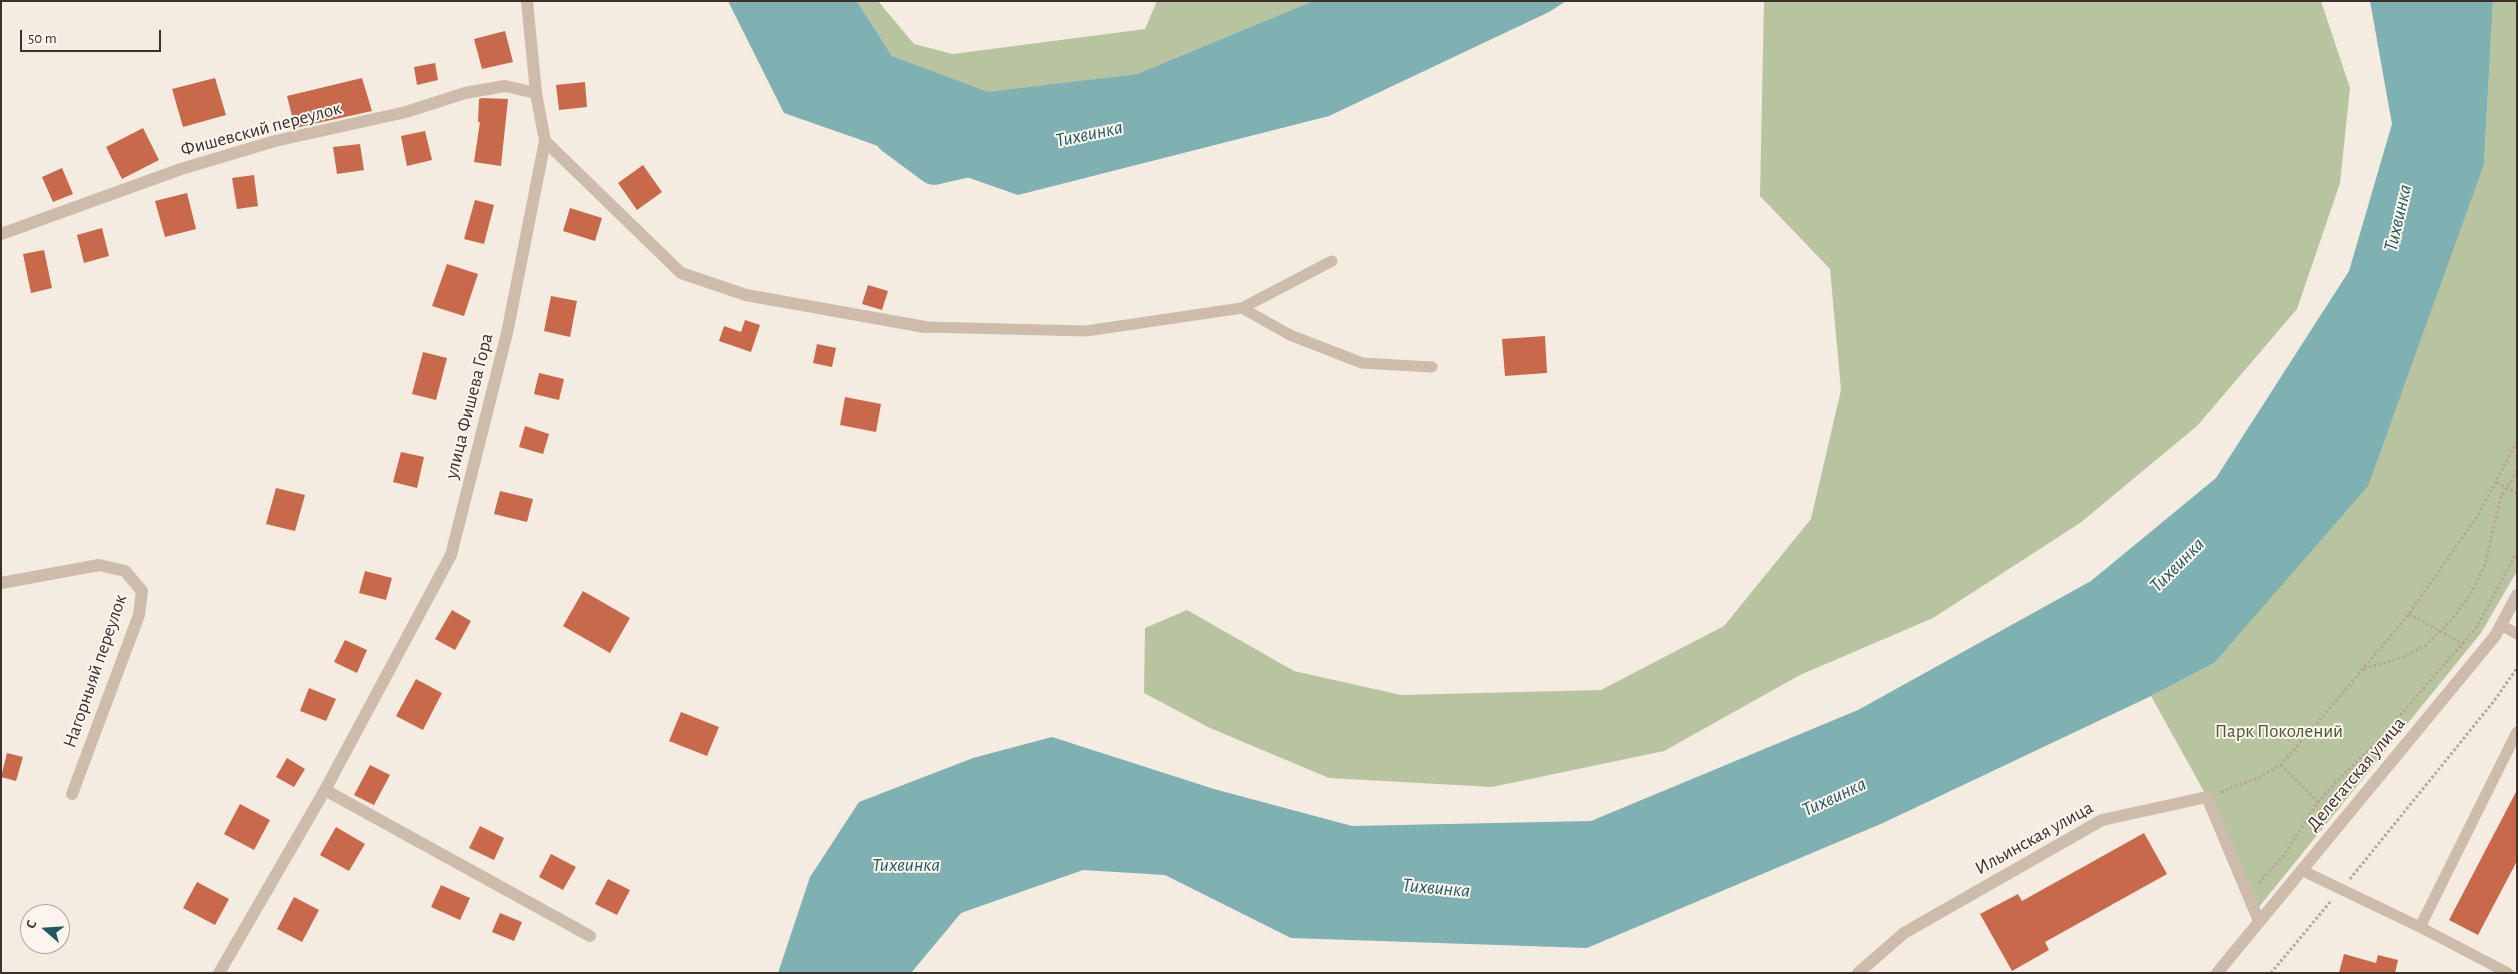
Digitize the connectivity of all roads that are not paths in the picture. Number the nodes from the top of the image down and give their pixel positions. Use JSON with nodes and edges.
{"nodes":[{"id":1,"x":527,"y":1,"type":"edge"},
{"id":2,"x":536,"y":93,"type":"junction"},
{"id":3,"x":545,"y":141,"type":"junction"},
{"id":4,"x":1,"y":234,"type":"edge"},
{"id":5,"x":1332,"y":261,"type":"dead end"},
{"id":6,"x":1242,"y":308,"type":"junction"},
{"id":7,"x":925,"y":327,"type":"joint"},
{"id":8,"x":1432,"y":367,"type":"dead end"},
{"id":9,"x":1,"y":584,"type":"edge"},
{"id":10,"x":2517,"y":595,"type":"edge"},
{"id":11,"x":2501,"y":626,"type":"junction"},
{"id":12,"x":2517,"y":634,"type":"edge"},
{"id":13,"x":2517,"y":732,"type":"edge"},
{"id":14,"x":325,"y":790,"type":"junction"},
{"id":15,"x":72,"y":794,"type":"dead end"},
{"id":16,"x":2301,"y":870,"type":"junction"},
{"id":17,"x":2259,"y":922,"type":"junction"},
{"id":18,"x":2420,"y":927,"type":"junction"},
{"id":19,"x":590,"y":936,"type":"dead end"},
{"id":20,"x":219,"y":973,"type":"edge"},
{"id":21,"x":1858,"y":973,"type":"edge"},
{"id":22,"x":2218,"y":973,"type":"edge"},
{"id":23,"x":2508,"y":973,"type":"edge"}],
"edges":[{"from":1,"to":2,"type":"street","name":"улица Фишева Гора"},
{"from":2,"to":3,"type":"street","name":"улица Фишева Гора"},
{"from":2,"to":4,"type":"street","name":"Фишевский переулок"},
{"from":3,"to":7,"type":"street"},
{"from":3,"to":14,"type":"street","name":"улица Фишева Гора"},
{"from":5,"to":6,"type":"lane"},
{"from":6,"to":7,"type":"lane"},
{"from":6,"to":8,"type":"lane"},
{"from":9,"to":15,"type":"street","name":"Нагорныяй переулок"},
{"from":10,"to":11,"type":"street","name":"Делегатская улица"},
{"from":11,"to":12,"type":"lane"},
{"from":11,"to":16,"type":"street","name":"Делегатская улица"},
{"from":13,"to":18,"type":"lane"},
{"from":14,"to":19,"type":"street"},
{"from":14,"to":20,"type":"street","name":"улица Фишева Гора"},
{"from":16,"to":17,"type":"street","name":"Делегатская улица"},
{"from":16,"to":18,"type":"lane"},
{"from":17,"to":21,"type":"street","name":"Ильинская улица"},
{"from":17,"to":22,"type":"street","name":"Делегатская улица"},
{"from":18,"to":23,"type":"lane"}]}
